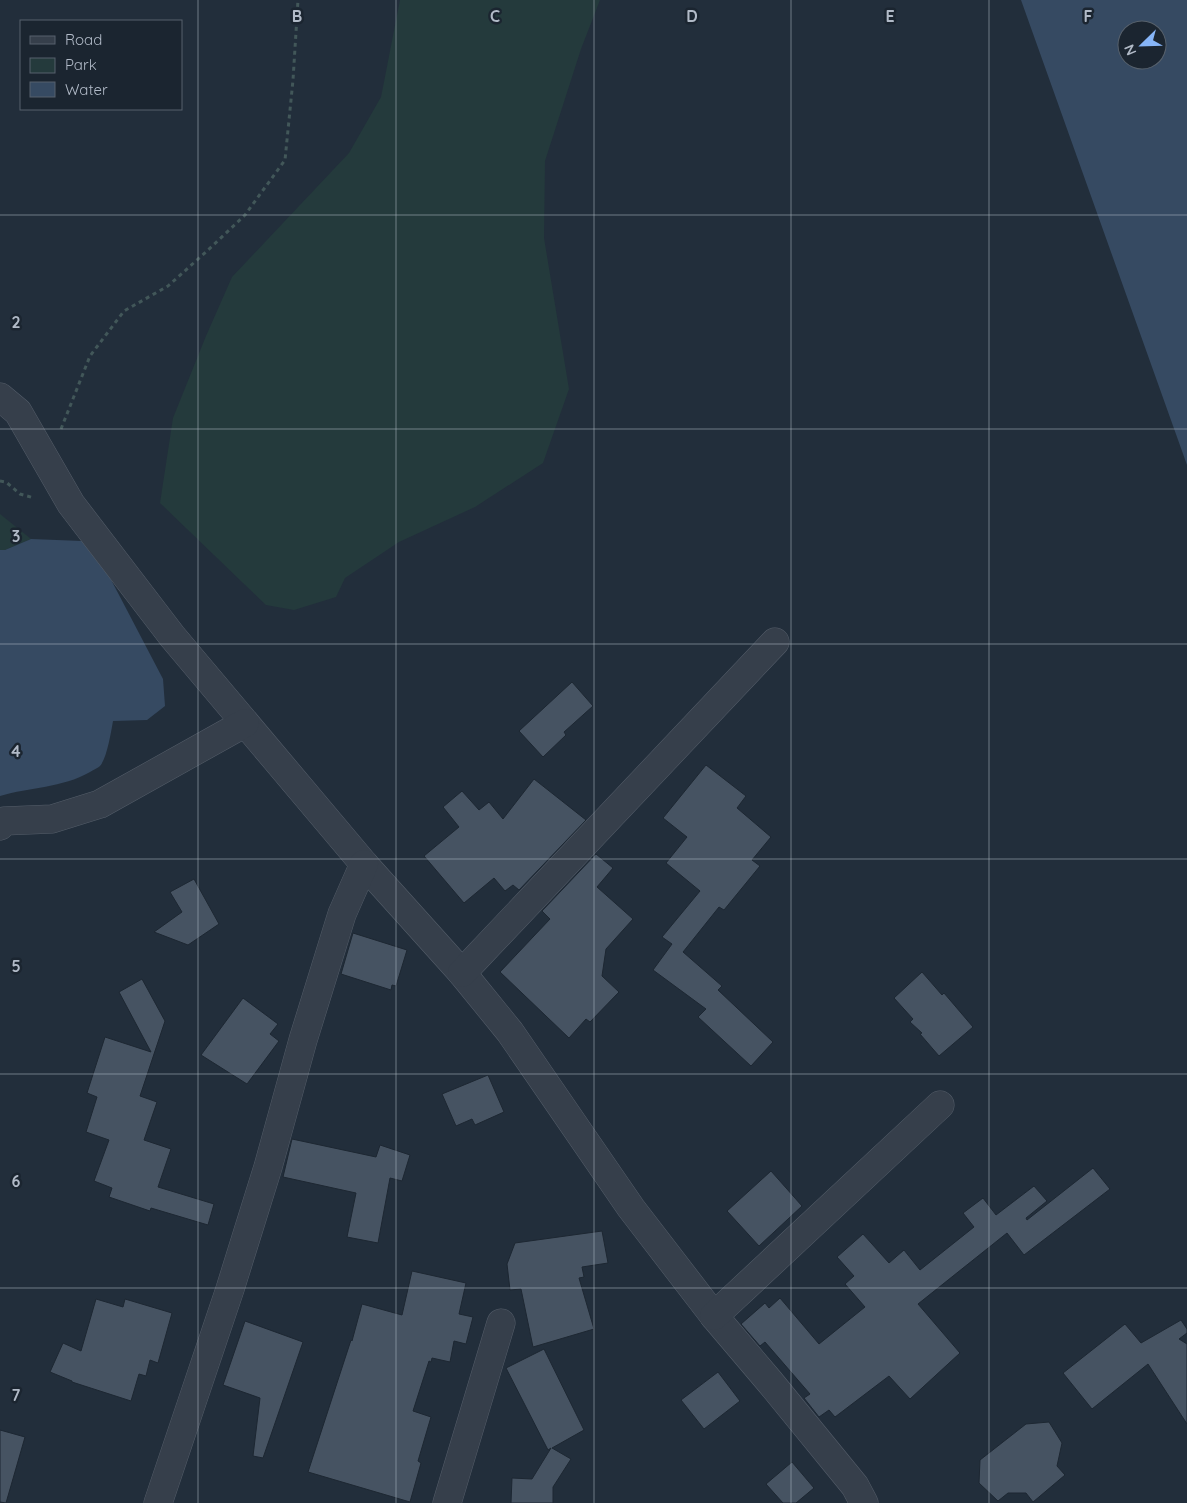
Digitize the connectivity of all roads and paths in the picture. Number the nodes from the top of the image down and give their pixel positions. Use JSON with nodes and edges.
{"nodes":[{"id":1,"x":298,"y":0,"type":"edge"},
{"id":2,"x":0,"y":397,"type":"edge"},
{"id":3,"x":47,"y":462,"type":"junction"},
{"id":4,"x":775,"y":642,"type":"dead end"},
{"id":5,"x":245,"y":724,"type":"junction"},
{"id":6,"x":0,"y":826,"type":"edge"},
{"id":7,"x":364,"y":864,"type":"junction"},
{"id":8,"x":462,"y":973,"type":"junction"},
{"id":9,"x":940,"y":1105,"type":"dead end"},
{"id":10,"x":714,"y":1316,"type":"junction"},
{"id":11,"x":501,"y":1323,"type":"dead end"},
{"id":12,"x":158,"y":1503,"type":"edge"},
{"id":13,"x":447,"y":1503,"type":"edge"},
{"id":14,"x":864,"y":1503,"type":"edge"}],
"edges":[{"from":1,"to":3,"type":"path"},
{"from":2,"to":3,"type":"street"},
{"from":3,"to":5,"type":"street"},
{"from":4,"to":8,"type":"street"},
{"from":5,"to":6,"type":"street"},
{"from":5,"to":7,"type":"street"},
{"from":7,"to":8,"type":"street"},
{"from":7,"to":12,"type":"street"},
{"from":8,"to":10,"type":"street"},
{"from":9,"to":10,"type":"street"},
{"from":10,"to":14,"type":"street"},
{"from":11,"to":13,"type":"street"}]}
